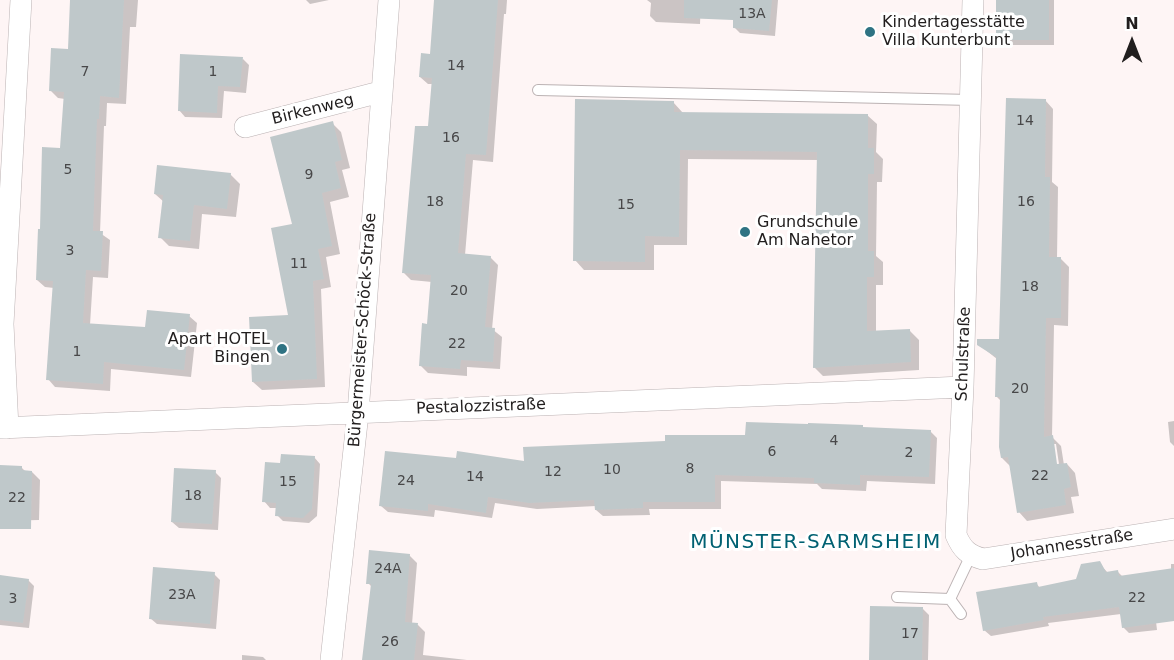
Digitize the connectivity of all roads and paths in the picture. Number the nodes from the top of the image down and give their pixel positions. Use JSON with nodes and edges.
{"nodes":[{"id":1,"x":21,"y":0,"type":"edge"},
{"id":2,"x":389,"y":0,"type":"edge"},
{"id":3,"x":974,"y":0,"type":"edge"},
{"id":4,"x":538,"y":90,"type":"dead end"},
{"id":5,"x":381,"y":92,"type":"junction"},
{"id":6,"x":971,"y":100,"type":"junction"},
{"id":7,"x":245,"y":127,"type":"dead end"},
{"id":8,"x":963,"y":387,"type":"junction"},
{"id":9,"x":358,"y":413,"type":"junction"},
{"id":10,"x":4,"y":428,"type":"edge"},
{"id":11,"x":1174,"y":529,"type":"edge"},
{"id":12,"x":970,"y":555,"type":"junction"},
{"id":13,"x":897,"y":597,"type":"dead end"},
{"id":14,"x":950,"y":599,"type":"junction"},
{"id":15,"x":961,"y":614,"type":"dead end"},
{"id":16,"x":331,"y":660,"type":"edge"}],
"edges":[{"from":1,"to":10,"type":"street"},
{"from":2,"to":5,"type":"street","name":"Bürgermeister-Schöck-Straße"},
{"from":3,"to":6,"type":"street","name":"Schulstraße"},
{"from":4,"to":6,"type":"lane"},
{"from":5,"to":7,"type":"street","name":"Birkenweg"},
{"from":5,"to":9,"type":"street","name":"Bürgermeister-Schöck-Straße"},
{"from":6,"to":8,"type":"street","name":"Schulstraße"},
{"from":8,"to":9,"type":"street","name":"Pestalozzistraße"},
{"from":8,"to":12,"type":"street","name":"Schulstraße"},
{"from":9,"to":10,"type":"street","name":"Pestalozzistraße"},
{"from":9,"to":16,"type":"street","name":"Bürgermeister-Schöck-Straße"},
{"from":11,"to":12,"type":"street","name":"Johannesstraße"},
{"from":12,"to":14,"type":"lane"},
{"from":13,"to":14,"type":"lane"},
{"from":14,"to":15,"type":"lane"}]}
